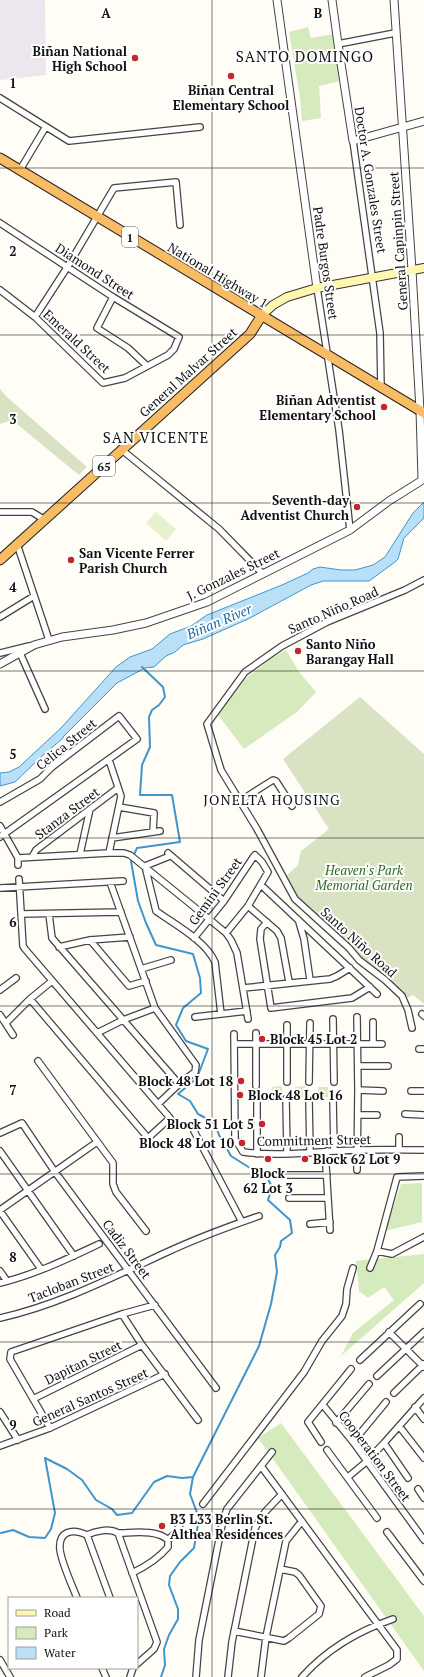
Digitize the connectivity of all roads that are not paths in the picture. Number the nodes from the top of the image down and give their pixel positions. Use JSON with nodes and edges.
{"nodes":[{"id":1,"x":277,"y":0,"type":"edge"},
{"id":2,"x":332,"y":0,"type":"edge"},
{"id":3,"x":394,"y":0,"type":"edge"},
{"id":4,"x":395,"y":33,"type":"junction"},
{"id":5,"x":338,"y":44,"type":"junction"},
{"id":6,"x":0,"y":98,"type":"edge"},
{"id":7,"x":424,"y":121,"type":"edge"},
{"id":8,"x":200,"y":127,"type":"dead end"},
{"id":9,"x":403,"y":127,"type":"junction"},
{"id":10,"x":45,"y":128,"type":"junction"},
{"id":11,"x":353,"y":141,"type":"junction"},
{"id":12,"x":0,"y":158,"type":"edge"},
{"id":13,"x":20,"y":170,"type":"junction"},
{"id":14,"x":97,"y":216,"type":"junction"},
{"id":15,"x":0,"y":223,"type":"edge"},
{"id":16,"x":180,"y":226,"type":"dead end"},
{"id":17,"x":68,"y":266,"type":"junction"},
{"id":18,"x":424,"y":268,"type":"edge"},
{"id":19,"x":412,"y":270,"type":"junction"},
{"id":20,"x":373,"y":277,"type":"junction"},
{"id":21,"x":317,"y":288,"type":"junction"},
{"id":22,"x":0,"y":290,"type":"edge"},
{"id":23,"x":113,"y":297,"type":"junction"},
{"id":24,"x":262,"y":315,"type":"junction"},
{"id":25,"x":35,"y":317,"type":"junction"},
{"id":26,"x":179,"y":337,"type":"joint"},
{"id":27,"x":327,"y":356,"type":"junction"},
{"id":28,"x":146,"y":365,"type":"junction"},
{"id":29,"x":381,"y":388,"type":"junction"},
{"id":30,"x":422,"y":412,"type":"edge"},
{"id":31,"x":122,"y":450,"type":"junction"},
{"id":32,"x":423,"y":480,"type":"edge"},
{"id":33,"x":0,"y":512,"type":"edge"},
{"id":34,"x":45,"y":520,"type":"junction"},
{"id":35,"x":350,"y":530,"type":"junction"},
{"id":36,"x":17,"y":544,"type":"junction"},
{"id":37,"x":0,"y":560,"type":"edge"},
{"id":38,"x":263,"y":574,"type":"junction"},
{"id":39,"x":424,"y":580,"type":"edge"},
{"id":40,"x":34,"y":596,"type":"junction"},
{"id":41,"x":0,"y":617,"type":"edge"},
{"id":42,"x":49,"y":640,"type":"junction"},
{"id":43,"x":34,"y":645,"type":"junction"},
{"id":44,"x":20,"y":652,"type":"junction"},
{"id":45,"x":0,"y":653,"type":"edge"},
{"id":46,"x":0,"y":664,"type":"edge"},
{"id":47,"x":44,"y":709,"type":"dead end"},
{"id":48,"x":109,"y":760,"type":"junction"},
{"id":49,"x":118,"y":788,"type":"junction"},
{"id":50,"x":240,"y":801,"type":"junction"},
{"id":51,"x":0,"y":802,"type":"edge"},
{"id":52,"x":292,"y":806,"type":"dead end"},
{"id":53,"x":118,"y":807,"type":"junction"},
{"id":54,"x":90,"y":809,"type":"junction"},
{"id":55,"x":0,"y":826,"type":"edge"},
{"id":56,"x":160,"y":831,"type":"dead end"},
{"id":57,"x":153,"y":832,"type":"junction"},
{"id":58,"x":2,"y":836,"type":"edge"},
{"id":59,"x":112,"y":838,"type":"junction"},
{"id":60,"x":109,"y":853,"type":"junction"},
{"id":61,"x":80,"y":854,"type":"junction"},
{"id":62,"x":32,"y":857,"type":"junction"},
{"id":63,"x":18,"y":858,"type":"junction"},
{"id":64,"x":18,"y":865,"type":"dead end"},
{"id":65,"x":145,"y":866,"type":"junction"},
{"id":66,"x":19,"y":879,"type":"dead end"},
{"id":67,"x":123,"y":881,"type":"dead end"},
{"id":68,"x":110,"y":882,"type":"junction"},
{"id":69,"x":261,"y":885,"type":"junction"},
{"id":70,"x":19,"y":887,"type":"junction"},
{"id":71,"x":0,"y":888,"type":"edge"},
{"id":72,"x":224,"y":901,"type":"junction"},
{"id":73,"x":248,"y":906,"type":"junction"},
{"id":74,"x":121,"y":912,"type":"junction"},
{"id":75,"x":21,"y":914,"type":"junction"},
{"id":76,"x":49,"y":914,"type":"junction"},
{"id":77,"x":210,"y":919,"type":"junction"},
{"id":78,"x":267,"y":922,"type":"junction"},
{"id":79,"x":299,"y":922,"type":"junction"},
{"id":80,"x":226,"y":933,"type":"junction"},
{"id":81,"x":130,"y":937,"type":"junction"},
{"id":82,"x":194,"y":938,"type":"junction"},
{"id":83,"x":90,"y":940,"type":"junction"},
{"id":84,"x":59,"y":948,"type":"junction"},
{"id":85,"x":171,"y":960,"type":"dead end"},
{"id":86,"x":350,"y":968,"type":"junction"},
{"id":87,"x":141,"y":969,"type":"junction"},
{"id":88,"x":16,"y":978,"type":"dead end"},
{"id":89,"x":310,"y":980,"type":"junction"},
{"id":90,"x":52,"y":981,"type":"junction"},
{"id":91,"x":146,"y":981,"type":"junction"},
{"id":92,"x":289,"y":982,"type":"junction"},
{"id":93,"x":267,"y":985,"type":"junction"},
{"id":94,"x":370,"y":987,"type":"junction"},
{"id":95,"x":243,"y":988,"type":"junction"},
{"id":96,"x":0,"y":990,"type":"edge"},
{"id":97,"x":377,"y":994,"type":"dead end"},
{"id":98,"x":30,"y":999,"type":"junction"},
{"id":99,"x":155,"y":1008,"type":"junction"},
{"id":100,"x":247,"y":1011,"type":"junction"},
{"id":101,"x":221,"y":1014,"type":"junction"},
{"id":102,"x":0,"y":1015,"type":"edge"},
{"id":103,"x":195,"y":1017,"type":"dead end"},
{"id":104,"x":357,"y":1017,"type":"dead end"},
{"id":105,"x":248,"y":1019,"type":"dead end"},
{"id":106,"x":333,"y":1019,"type":"dead end"},
{"id":107,"x":123,"y":1020,"type":"junction"},
{"id":108,"x":373,"y":1022,"type":"dead end"},
{"id":109,"x":6,"y":1023,"type":"junction"},
{"id":110,"x":310,"y":1023,"type":"dead end"},
{"id":111,"x":287,"y":1025,"type":"dead end"},
{"id":112,"x":412,"y":1028,"type":"dead end"},
{"id":113,"x":97,"y":1033,"type":"junction"},
{"id":114,"x":256,"y":1033,"type":"dead end"},
{"id":115,"x":234,"y":1034,"type":"dead end"},
{"id":116,"x":13,"y":1035,"type":"dead end"},
{"id":117,"x":234,"y":1044,"type":"junction"},
{"id":118,"x":256,"y":1044,"type":"junction"},
{"id":119,"x":287,"y":1044,"type":"junction"},
{"id":120,"x":311,"y":1044,"type":"junction"},
{"id":121,"x":333,"y":1044,"type":"junction"},
{"id":122,"x":357,"y":1044,"type":"junction"},
{"id":123,"x":373,"y":1044,"type":"junction"},
{"id":124,"x":382,"y":1044,"type":"dead end"},
{"id":125,"x":38,"y":1061,"type":"dead end"},
{"id":126,"x":358,"y":1066,"type":"junction"},
{"id":127,"x":388,"y":1066,"type":"dead end"},
{"id":128,"x":287,"y":1082,"type":"dead end"},
{"id":129,"x":309,"y":1082,"type":"dead end"},
{"id":130,"x":334,"y":1082,"type":"dead end"},
{"id":131,"x":180,"y":1084,"type":"junction"},
{"id":132,"x":256,"y":1086,"type":"dead end"},
{"id":133,"x":358,"y":1090,"type":"junction"},
{"id":134,"x":383,"y":1091,"type":"dead end"},
{"id":135,"x":411,"y":1091,"type":"dead end"},
{"id":136,"x":424,"y":1091,"type":"edge"},
{"id":137,"x":257,"y":1098,"type":"dead end"},
{"id":138,"x":286,"y":1099,"type":"dead end"},
{"id":139,"x":333,"y":1099,"type":"dead end"},
{"id":140,"x":309,"y":1100,"type":"dead end"},
{"id":141,"x":158,"y":1104,"type":"junction"},
{"id":142,"x":358,"y":1114,"type":"junction"},
{"id":143,"x":405,"y":1114,"type":"dead end"},
{"id":144,"x":377,"y":1115,"type":"dead end"},
{"id":145,"x":424,"y":1115,"type":"edge"},
{"id":146,"x":194,"y":1131,"type":"dead end"},
{"id":147,"x":0,"y":1133,"type":"edge"},
{"id":148,"x":399,"y":1137,"type":"dead end"},
{"id":149,"x":97,"y":1142,"type":"junction"},
{"id":150,"x":358,"y":1150,"type":"junction"},
{"id":151,"x":399,"y":1150,"type":"junction"},
{"id":152,"x":424,"y":1150,"type":"edge"},
{"id":153,"x":0,"y":1151,"type":"edge"},
{"id":154,"x":334,"y":1151,"type":"junction"},
{"id":155,"x":327,"y":1152,"type":"junction"},
{"id":156,"x":287,"y":1153,"type":"junction"},
{"id":157,"x":310,"y":1153,"type":"junction"},
{"id":158,"x":257,"y":1154,"type":"junction"},
{"id":159,"x":357,"y":1170,"type":"dead end"},
{"id":160,"x":55,"y":1172,"type":"junction"},
{"id":161,"x":327,"y":1175,"type":"junction"},
{"id":162,"x":277,"y":1176,"type":"dead end"},
{"id":163,"x":424,"y":1176,"type":"edge"},
{"id":164,"x":29,"y":1191,"type":"junction"},
{"id":165,"x":289,"y":1198,"type":"dead end"},
{"id":166,"x":328,"y":1198,"type":"junction"},
{"id":167,"x":0,"y":1210,"type":"edge"},
{"id":168,"x":259,"y":1216,"type":"dead end"},
{"id":169,"x":242,"y":1222,"type":"junction"},
{"id":170,"x":330,"y":1222,"type":"junction"},
{"id":171,"x":310,"y":1224,"type":"dead end"},
{"id":172,"x":330,"y":1230,"type":"dead end"},
{"id":173,"x":146,"y":1231,"type":"dead end"},
{"id":174,"x":424,"y":1237,"type":"edge"},
{"id":175,"x":99,"y":1244,"type":"dead end"},
{"id":176,"x":377,"y":1251,"type":"junction"},
{"id":177,"x":74,"y":1256,"type":"junction"},
{"id":178,"x":353,"y":1268,"type":"dead end"},
{"id":179,"x":370,"y":1268,"type":"dead end"},
{"id":180,"x":41,"y":1269,"type":"junction"},
{"id":181,"x":0,"y":1271,"type":"edge"},
{"id":182,"x":129,"y":1271,"type":"junction"},
{"id":183,"x":7,"y":1281,"type":"junction"},
{"id":184,"x":0,"y":1283,"type":"edge"},
{"id":185,"x":420,"y":1304,"type":"dead end"},
{"id":186,"x":155,"y":1306,"type":"junction"},
{"id":187,"x":122,"y":1314,"type":"junction"},
{"id":188,"x":0,"y":1318,"type":"edge"},
{"id":189,"x":389,"y":1332,"type":"junction"},
{"id":190,"x":424,"y":1332,"type":"edge"},
{"id":191,"x":142,"y":1345,"type":"junction"},
{"id":192,"x":405,"y":1348,"type":"junction"},
{"id":193,"x":360,"y":1360,"type":"dead end"},
{"id":194,"x":424,"y":1366,"type":"edge"},
{"id":195,"x":351,"y":1369,"type":"dead end"},
{"id":196,"x":165,"y":1374,"type":"junction"},
{"id":197,"x":377,"y":1376,"type":"dead end"},
{"id":198,"x":369,"y":1384,"type":"dead end"},
{"id":199,"x":216,"y":1388,"type":"dead end"},
{"id":200,"x":394,"y":1393,"type":"dead end"},
{"id":201,"x":424,"y":1398,"type":"edge"},
{"id":202,"x":33,"y":1399,"type":"junction"},
{"id":203,"x":386,"y":1402,"type":"dead end"},
{"id":204,"x":323,"y":1405,"type":"junction"},
{"id":205,"x":415,"y":1407,"type":"junction"},
{"id":206,"x":0,"y":1412,"type":"edge"},
{"id":207,"x":424,"y":1419,"type":"edge"},
{"id":208,"x":198,"y":1420,"type":"dead end"},
{"id":209,"x":336,"y":1423,"type":"junction"},
{"id":210,"x":399,"y":1426,"type":"junction"},
{"id":211,"x":50,"y":1428,"type":"junction"},
{"id":212,"x":18,"y":1440,"type":"junction"},
{"id":213,"x":320,"y":1442,"type":"dead end"},
{"id":214,"x":353,"y":1442,"type":"junction"},
{"id":215,"x":384,"y":1443,"type":"junction"},
{"id":216,"x":0,"y":1446,"type":"edge"},
{"id":217,"x":327,"y":1450,"type":"dead end"},
{"id":218,"x":272,"y":1452,"type":"dead end"},
{"id":219,"x":424,"y":1458,"type":"edge"},
{"id":220,"x":366,"y":1462,"type":"junction"},
{"id":221,"x":261,"y":1466,"type":"junction"},
{"id":222,"x":348,"y":1477,"type":"junction"},
{"id":223,"x":408,"y":1478,"type":"dead end"},
{"id":224,"x":418,"y":1489,"type":"dead end"},
{"id":225,"x":282,"y":1494,"type":"junction"},
{"id":226,"x":424,"y":1498,"type":"edge"},
{"id":227,"x":203,"y":1504,"type":"dead end"},
{"id":228,"x":377,"y":1518,"type":"dead end"},
{"id":229,"x":302,"y":1521,"type":"junction"},
{"id":230,"x":182,"y":1522,"type":"dead end"},
{"id":231,"x":387,"y":1532,"type":"dead end"},
{"id":232,"x":422,"y":1533,"type":"edge"},
{"id":233,"x":118,"y":1534,"type":"junction"},
{"id":234,"x":87,"y":1535,"type":"junction"},
{"id":235,"x":168,"y":1540,"type":"junction"},
{"id":236,"x":424,"y":1540,"type":"edge"},
{"id":237,"x":280,"y":1569,"type":"junction"},
{"id":238,"x":132,"y":1573,"type":"junction"},
{"id":239,"x":423,"y":1578,"type":"edge"},
{"id":240,"x":77,"y":1597,"type":"edge"},
{"id":241,"x":110,"y":1597,"type":"edge"},
{"id":242,"x":393,"y":1619,"type":"dead end"},
{"id":243,"x":377,"y":1624,"type":"junction"},
{"id":244,"x":234,"y":1631,"type":"junction"},
{"id":245,"x":266,"y":1638,"type":"junction"},
{"id":246,"x":0,"y":1660,"type":"edge"},
{"id":247,"x":138,"y":1663,"type":"edge"},
{"id":248,"x":10,"y":1677,"type":"edge"},
{"id":249,"x":196,"y":1677,"type":"edge"},
{"id":250,"x":228,"y":1677,"type":"edge"},
{"id":251,"x":261,"y":1677,"type":"edge"},
{"id":252,"x":302,"y":1677,"type":"edge"},
{"id":253,"x":366,"y":1677,"type":"edge"}],
"edges":[{"from":1,"to":21,"type":"street","name":"Padre Burgos Street"},
{"from":2,"to":5,"type":"street","name":"Doctor A. Gonzales Street"},
{"from":3,"to":4,"type":"street","name":"General Capinpin Street"},
{"from":4,"to":5,"type":"street"},
{"from":4,"to":9,"type":"street","name":"General Capinpin Street"},
{"from":5,"to":11,"type":"street","name":"Doctor A. Gonzales Street"},
{"from":6,"to":10,"type":"street"},
{"from":7,"to":9,"type":"street"},
{"from":8,"to":10,"type":"street"},
{"from":9,"to":11,"type":"street"},
{"from":9,"to":19,"type":"street","name":"General Capinpin Street"},
{"from":10,"to":13,"type":"street"},
{"from":11,"to":20,"type":"street","name":"Doctor A. Gonzales Street"},
{"from":12,"to":13,"type":"highway","name":"National Highway 1","number":"1"},
{"from":13,"to":14,"type":"highway","name":"National Highway 1","number":"1"},
{"from":14,"to":16,"type":"street"},
{"from":14,"to":17,"type":"street"},
{"from":14,"to":24,"type":"highway","name":"National Highway 1","number":"1"},
{"from":15,"to":17,"type":"street","name":"Diamond Street"},
{"from":17,"to":23,"type":"street","name":"Diamond Street"},
{"from":17,"to":25,"type":"street"},
{"from":18,"to":19,"type":"main road","name":"General Malvar Street"},
{"from":19,"to":20,"type":"main road","name":"General Malvar Street"},
{"from":19,"to":30,"type":"street","name":"General Capinpin Street"},
{"from":20,"to":21,"type":"main road","name":"General Malvar Street"},
{"from":20,"to":29,"type":"street","name":"Doctor A. Gonzales Street"},
{"from":21,"to":24,"type":"main road","name":"General Malvar Street"},
{"from":21,"to":27,"type":"street","name":"Padre Burgos Street"},
{"from":22,"to":25,"type":"street","name":"Emerald Street"},
{"from":23,"to":26,"type":"street","name":"Diamond Street"},
{"from":23,"to":28,"type":"street"},
{"from":24,"to":27,"type":"highway","name":"National Highway 1","number":"1"},
{"from":24,"to":31,"type":"highway","name":"General Malvar Street","number":"65"},
{"from":25,"to":28,"type":"street","name":"Emerald Street"},
{"from":26,"to":28,"type":"street","name":"Emerald Street"},
{"from":27,"to":29,"type":"highway","name":"National Highway 1","number":"1"},
{"from":27,"to":35,"type":"street","name":"Padre Burgos Street"},
{"from":29,"to":30,"type":"highway","name":"National Highway 1","number":"1"},
{"from":30,"to":32,"type":"street","name":"General Capinpin Street"},
{"from":31,"to":34,"type":"highway","name":"General Malvar Street","number":"65"},
{"from":31,"to":38,"type":"street"},
{"from":32,"to":35,"type":"street","name":"J. Gonzales Street"},
{"from":33,"to":34,"type":"street"},
{"from":34,"to":36,"type":"highway","name":"General Malvar Street","number":"65"},
{"from":35,"to":38,"type":"street","name":"J. Gonzales Street"},
{"from":36,"to":37,"type":"highway","name":"General Malvar Street","number":"65"},
{"from":36,"to":40,"type":"street"},
{"from":38,"to":42,"type":"street","name":"J. Gonzales Street"},
{"from":39,"to":50,"type":"street","name":"Santo Niño Road"},
{"from":40,"to":41,"type":"street"},
{"from":40,"to":42,"type":"street"},
{"from":42,"to":43,"type":"street","name":"J. Gonzales Street"},
{"from":43,"to":44,"type":"street","name":"J. Gonzales Street"},
{"from":43,"to":45,"type":"street"},
{"from":44,"to":46,"type":"street","name":"J. Gonzales Street"},
{"from":44,"to":47,"type":"street"},
{"from":48,"to":49,"type":"street"},
{"from":48,"to":51,"type":"street","name":"Celica Street"},
{"from":48,"to":58,"type":"street"},
{"from":49,"to":53,"type":"street"},
{"from":49,"to":54,"type":"street","name":"Stanza Street"},
{"from":50,"to":52,"type":"street"},
{"from":50,"to":112,"type":"street","name":"Santo Niño Road"},
{"from":53,"to":57,"type":"street"},
{"from":53,"to":59,"type":"street"},
{"from":54,"to":61,"type":"street"},
{"from":54,"to":62,"type":"street","name":"Stanza Street"},
{"from":55,"to":58,"type":"street"},
{"from":56,"to":57,"type":"street"},
{"from":57,"to":59,"type":"street"},
{"from":58,"to":63,"type":"street"},
{"from":59,"to":60,"type":"street"},
{"from":60,"to":61,"type":"street"},
{"from":60,"to":65,"type":"street"},
{"from":61,"to":62,"type":"street"},
{"from":62,"to":63,"type":"street"},
{"from":63,"to":64,"type":"street"},
{"from":65,"to":72,"type":"street"},
{"from":65,"to":77,"type":"street"},
{"from":65,"to":82,"type":"street"},
{"from":66,"to":70,"type":"street"},
{"from":67,"to":68,"type":"street"},
{"from":68,"to":70,"type":"street"},
{"from":68,"to":74,"type":"street"},
{"from":69,"to":72,"type":"street","name":"Gemini Street"},
{"from":69,"to":73,"type":"street"},
{"from":69,"to":79,"type":"street"},
{"from":70,"to":71,"type":"street"},
{"from":70,"to":75,"type":"street"},
{"from":72,"to":77,"type":"street","name":"Gemini Street"},
{"from":73,"to":78,"type":"street"},
{"from":73,"to":80,"type":"street"},
{"from":74,"to":76,"type":"street"},
{"from":74,"to":81,"type":"street"},
{"from":75,"to":76,"type":"street"},
{"from":75,"to":90,"type":"street"},
{"from":76,"to":84,"type":"street"},
{"from":77,"to":80,"type":"street"},
{"from":77,"to":82,"type":"street","name":"Gemini Street"},
{"from":78,"to":92,"type":"street"},
{"from":78,"to":93,"type":"street"},
{"from":79,"to":86,"type":"street"},
{"from":79,"to":89,"type":"street"},
{"from":80,"to":95,"type":"street"},
{"from":81,"to":83,"type":"street"},
{"from":81,"to":87,"type":"street"},
{"from":82,"to":101,"type":"street"},
{"from":83,"to":84,"type":"street"},
{"from":83,"to":91,"type":"street"},
{"from":84,"to":107,"type":"street"},
{"from":85,"to":87,"type":"street"},
{"from":86,"to":89,"type":"street"},
{"from":86,"to":94,"type":"street"},
{"from":87,"to":91,"type":"street"},
{"from":88,"to":96,"type":"street"},
{"from":89,"to":92,"type":"street"},
{"from":90,"to":98,"type":"street"},
{"from":90,"to":113,"type":"street"},
{"from":91,"to":99,"type":"street"},
{"from":92,"to":93,"type":"street"},
{"from":93,"to":94,"type":"street"},
{"from":93,"to":95,"type":"street"},
{"from":94,"to":97,"type":"street"},
{"from":95,"to":100,"type":"street"},
{"from":98,"to":109,"type":"street"},
{"from":98,"to":141,"type":"street"},
{"from":99,"to":107,"type":"street"},
{"from":99,"to":131,"type":"street"},
{"from":100,"to":101,"type":"street"},
{"from":100,"to":105,"type":"street"},
{"from":101,"to":103,"type":"street"},
{"from":102,"to":109,"type":"street"},
{"from":104,"to":122,"type":"street"},
{"from":106,"to":121,"type":"street"},
{"from":107,"to":113,"type":"street"},
{"from":107,"to":131,"type":"street"},
{"from":108,"to":123,"type":"street"},
{"from":109,"to":116,"type":"street"},
{"from":110,"to":120,"type":"street"},
{"from":111,"to":119,"type":"street"},
{"from":113,"to":141,"type":"street"},
{"from":114,"to":118,"type":"street"},
{"from":115,"to":117,"type":"street"},
{"from":117,"to":118,"type":"street"},
{"from":117,"to":158,"type":"street","name":"Commitment Street"},
{"from":118,"to":119,"type":"street"},
{"from":118,"to":132,"type":"street"},
{"from":119,"to":120,"type":"street"},
{"from":119,"to":128,"type":"street"},
{"from":120,"to":121,"type":"street"},
{"from":120,"to":129,"type":"street"},
{"from":121,"to":122,"type":"street"},
{"from":121,"to":130,"type":"street"},
{"from":122,"to":123,"type":"street"},
{"from":122,"to":126,"type":"street"},
{"from":123,"to":124,"type":"street"},
{"from":125,"to":149,"type":"street"},
{"from":126,"to":127,"type":"street"},
{"from":126,"to":133,"type":"street"},
{"from":131,"to":141,"type":"street"},
{"from":133,"to":134,"type":"street"},
{"from":133,"to":142,"type":"street"},
{"from":135,"to":136,"type":"street"},
{"from":137,"to":158,"type":"street"},
{"from":138,"to":156,"type":"street"},
{"from":139,"to":154,"type":"street"},
{"from":140,"to":157,"type":"street"},
{"from":142,"to":144,"type":"street"},
{"from":142,"to":150,"type":"street"},
{"from":143,"to":145,"type":"street"},
{"from":146,"to":169,"type":"street"},
{"from":147,"to":160,"type":"street","name":"Cadiz Street"},
{"from":148,"to":151,"type":"street"},
{"from":149,"to":160,"type":"street"},
{"from":149,"to":173,"type":"street"},
{"from":150,"to":151,"type":"street","name":"Commitment Street"},
{"from":150,"to":154,"type":"street","name":"Commitment Street"},
{"from":150,"to":159,"type":"street"},
{"from":151,"to":152,"type":"street","name":"Commitment Street"},
{"from":153,"to":164,"type":"street"},
{"from":154,"to":155,"type":"street","name":"Commitment Street"},
{"from":155,"to":157,"type":"street","name":"Commitment Street"},
{"from":155,"to":161,"type":"street"},
{"from":156,"to":157,"type":"street","name":"Commitment Street"},
{"from":156,"to":158,"type":"street","name":"Commitment Street"},
{"from":160,"to":164,"type":"street"},
{"from":160,"to":182,"type":"street","name":"Cadiz Street"},
{"from":161,"to":162,"type":"street"},
{"from":161,"to":166,"type":"street"},
{"from":163,"to":176,"type":"street"},
{"from":164,"to":167,"type":"street"},
{"from":164,"to":177,"type":"street"},
{"from":165,"to":166,"type":"street"},
{"from":166,"to":170,"type":"street"},
{"from":167,"to":180,"type":"street"},
{"from":168,"to":169,"type":"street","name":"Tacloban Street"},
{"from":169,"to":182,"type":"street","name":"Tacloban Street"},
{"from":170,"to":171,"type":"street"},
{"from":170,"to":172,"type":"street"},
{"from":174,"to":176,"type":"street"},
{"from":175,"to":177,"type":"street"},
{"from":176,"to":179,"type":"street"},
{"from":177,"to":180,"type":"street"},
{"from":178,"to":227,"type":"street"},
{"from":180,"to":183,"type":"street"},
{"from":181,"to":183,"type":"street"},
{"from":182,"to":186,"type":"street","name":"Cadiz Street"},
{"from":182,"to":188,"type":"street","name":"Tacloban Street"},
{"from":183,"to":184,"type":"street"},
{"from":185,"to":189,"type":"street"},
{"from":186,"to":187,"type":"street"},
{"from":186,"to":199,"type":"street","name":"Cadiz Street"},
{"from":187,"to":191,"type":"street"},
{"from":187,"to":202,"type":"street"},
{"from":189,"to":192,"type":"street"},
{"from":189,"to":193,"type":"street"},
{"from":190,"to":192,"type":"street"},
{"from":191,"to":196,"type":"street"},
{"from":191,"to":202,"type":"street","name":"Dapitan Street"},
{"from":192,"to":194,"type":"street"},
{"from":192,"to":197,"type":"street"},
{"from":194,"to":200,"type":"street"},
{"from":195,"to":204,"type":"street"},
{"from":196,"to":208,"type":"street"},
{"from":196,"to":211,"type":"street","name":"General Santos Street"},
{"from":198,"to":209,"type":"street"},
{"from":201,"to":205,"type":"street"},
{"from":202,"to":211,"type":"street"},
{"from":203,"to":214,"type":"street"},
{"from":204,"to":209,"type":"street","name":"Cooperation Street"},
{"from":204,"to":213,"type":"street"},
{"from":205,"to":207,"type":"street"},
{"from":205,"to":210,"type":"street"},
{"from":206,"to":212,"type":"street"},
{"from":209,"to":214,"type":"street","name":"Cooperation Street"},
{"from":210,"to":215,"type":"street"},
{"from":210,"to":219,"type":"street"},
{"from":211,"to":212,"type":"street","name":"General Santos Street"},
{"from":212,"to":216,"type":"street","name":"General Santos Street"},
{"from":214,"to":220,"type":"street","name":"Cooperation Street"},
{"from":215,"to":220,"type":"street"},
{"from":215,"to":223,"type":"street"},
{"from":217,"to":222,"type":"street"},
{"from":218,"to":221,"type":"street"},
{"from":220,"to":222,"type":"street"},
{"from":220,"to":232,"type":"street","name":"Cooperation Street"},
{"from":221,"to":225,"type":"street"},
{"from":221,"to":249,"type":"street"},
{"from":222,"to":228,"type":"street"},
{"from":224,"to":226,"type":"street"},
{"from":225,"to":229,"type":"street"},
{"from":225,"to":244,"type":"street"},
{"from":229,"to":237,"type":"street"},
{"from":229,"to":243,"type":"street"},
{"from":230,"to":235,"type":"street"},
{"from":231,"to":239,"type":"street"},
{"from":232,"to":236,"type":"street","name":"Cooperation Street"},
{"from":233,"to":234,"type":"street"},
{"from":233,"to":235,"type":"street"},
{"from":233,"to":238,"type":"street"},
{"from":234,"to":240,"type":"street"},
{"from":234,"to":241,"type":"street"},
{"from":235,"to":238,"type":"street"},
{"from":237,"to":245,"type":"street"},
{"from":237,"to":245,"type":"street"},
{"from":238,"to":247,"type":"street"},
{"from":242,"to":243,"type":"street"},
{"from":243,"to":252,"type":"street"},
{"from":243,"to":253,"type":"street"},
{"from":244,"to":245,"type":"street"},
{"from":244,"to":250,"type":"street"},
{"from":245,"to":251,"type":"street"},
{"from":246,"to":248,"type":"street"}]}
